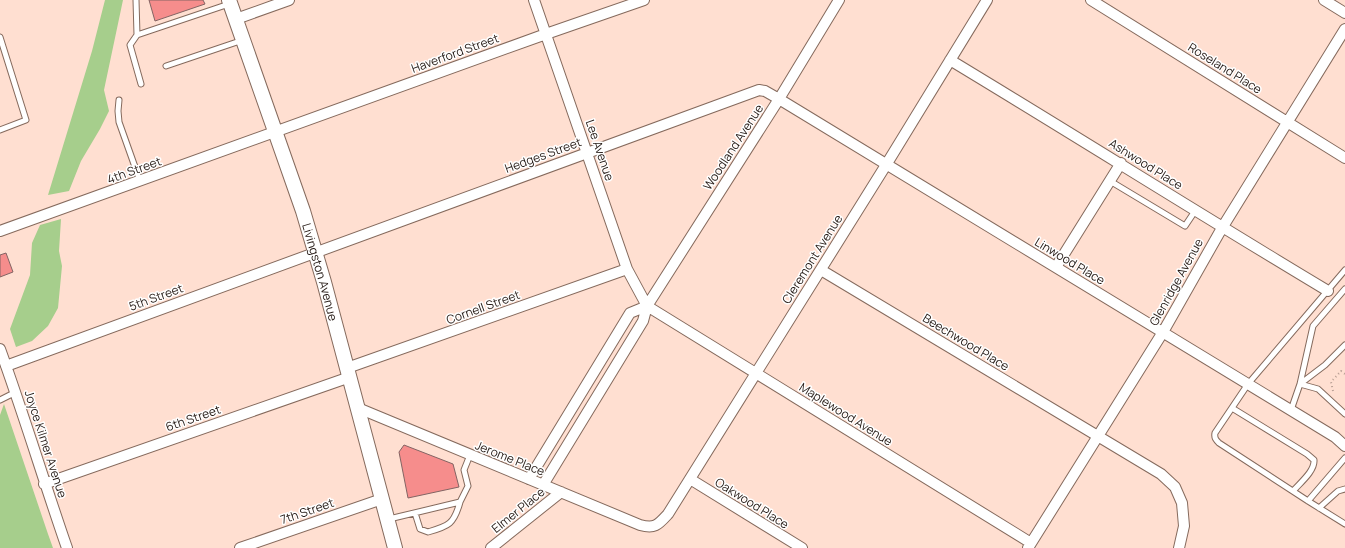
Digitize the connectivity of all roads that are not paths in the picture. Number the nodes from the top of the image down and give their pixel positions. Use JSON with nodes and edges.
{"nodes":[{"id":1,"x":136,"y":0,"type":"edge"},
{"id":2,"x":289,"y":0,"type":"edge"},
{"id":3,"x":534,"y":0,"type":"edge"},
{"id":4,"x":644,"y":0,"type":"edge"},
{"id":5,"x":987,"y":0,"type":"edge"},
{"id":6,"x":1091,"y":0,"type":"edge"},
{"id":7,"x":1324,"y":0,"type":"edge"},
{"id":8,"x":230,"y":2,"type":"edge"},
{"id":9,"x":835,"y":2,"type":"edge"},
{"id":10,"x":1345,"y":13,"type":"edge"},
{"id":11,"x":236,"y":19,"type":"junction"},
{"id":12,"x":1345,"y":28,"type":"edge"},
{"id":13,"x":546,"y":34,"type":"junction"},
{"id":14,"x":137,"y":35,"type":"junction"},
{"id":15,"x":0,"y":37,"type":"edge"},
{"id":16,"x":243,"y":40,"type":"junction"},
{"id":17,"x":950,"y":60,"type":"junction"},
{"id":18,"x":166,"y":66,"type":"dead end"},
{"id":19,"x":141,"y":84,"type":"dead end"},
{"id":20,"x":779,"y":99,"type":"junction"},
{"id":21,"x":120,"y":100,"type":"dead end"},
{"id":22,"x":1287,"y":122,"type":"junction"},
{"id":23,"x":0,"y":130,"type":"edge"},
{"id":24,"x":276,"y":132,"type":"junction"},
{"id":25,"x":588,"y":152,"type":"junction"},
{"id":26,"x":1345,"y":158,"type":"edge"},
{"id":27,"x":1121,"y":164,"type":"junction"},
{"id":28,"x":886,"y":165,"type":"junction"},
{"id":29,"x":140,"y":181,"type":"junction"},
{"id":30,"x":1110,"y":181,"type":"junction"},
{"id":31,"x":1195,"y":211,"type":"junction"},
{"id":32,"x":1222,"y":228,"type":"junction"},
{"id":33,"x":0,"y":231,"type":"edge"},
{"id":34,"x":315,"y":252,"type":"junction"},
{"id":35,"x":1056,"y":267,"type":"junction"},
{"id":36,"x":627,"y":269,"type":"junction"},
{"id":37,"x":821,"y":270,"type":"junction"},
{"id":38,"x":1345,"y":270,"type":"edge"},
{"id":39,"x":1345,"y":289,"type":"edge"},
{"id":40,"x":1328,"y":291,"type":"junction"},
{"id":41,"x":647,"y":306,"type":"junction"},
{"id":42,"x":1163,"y":332,"type":"junction"},
{"id":43,"x":1345,"y":344,"type":"edge"},
{"id":44,"x":0,"y":349,"type":"edge"},
{"id":45,"x":6,"y":366,"type":"junction"},
{"id":46,"x":348,"y":372,"type":"junction"},
{"id":47,"x":756,"y":374,"type":"junction"},
{"id":48,"x":1248,"y":384,"type":"junction"},
{"id":49,"x":1300,"y":384,"type":"junction"},
{"id":50,"x":16,"y":392,"type":"junction"},
{"id":51,"x":0,"y":400,"type":"edge"},
{"id":52,"x":358,"y":408,"type":"junction"},
{"id":53,"x":1232,"y":408,"type":"junction"},
{"id":54,"x":1291,"y":410,"type":"junction"},
{"id":55,"x":1345,"y":414,"type":"edge"},
{"id":56,"x":1098,"y":437,"type":"junction"},
{"id":57,"x":1345,"y":446,"type":"edge"},
{"id":58,"x":470,"y":455,"type":"junction"},
{"id":59,"x":1345,"y":458,"type":"edge"},
{"id":60,"x":528,"y":479,"type":"junction"},
{"id":61,"x":690,"y":479,"type":"junction"},
{"id":62,"x":44,"y":484,"type":"junction"},
{"id":63,"x":543,"y":485,"type":"junction"},
{"id":64,"x":1345,"y":489,"type":"edge"},
{"id":65,"x":1293,"y":491,"type":"junction"},
{"id":66,"x":561,"y":492,"type":"junction"},
{"id":67,"x":382,"y":499,"type":"junction"},
{"id":68,"x":1308,"y":501,"type":"junction"},
{"id":69,"x":460,"y":502,"type":"junction"},
{"id":70,"x":1319,"y":508,"type":"junction"},
{"id":71,"x":415,"y":513,"type":"junction"},
{"id":72,"x":388,"y":519,"type":"junction"},
{"id":73,"x":1345,"y":524,"type":"edge"},
{"id":74,"x":654,"y":527,"type":"joint"},
{"id":75,"x":1030,"y":546,"type":"edge"},
{"id":76,"x":67,"y":548,"type":"edge"},
{"id":77,"x":240,"y":548,"type":"edge"},
{"id":78,"x":396,"y":548,"type":"edge"},
{"id":79,"x":491,"y":548,"type":"edge"},
{"id":80,"x":802,"y":548,"type":"edge"},
{"id":81,"x":1179,"y":548,"type":"edge"}],
"edges":[{"from":1,"to":14,"type":"lane"},
{"from":2,"to":11,"type":"street"},
{"from":3,"to":13,"type":"street","name":"Lee Avenue"},
{"from":4,"to":13,"type":"street","name":"Haverford Street"},
{"from":5,"to":17,"type":"street","name":"Cleremont Avenue"},
{"from":6,"to":22,"type":"street","name":"Roseland Place"},
{"from":7,"to":10,"type":"street"},
{"from":8,"to":11,"type":"main road","name":"Livingston Avenue"},
{"from":8,"to":14,"type":"lane"},
{"from":9,"to":20,"type":"street","name":"Woodland Avenue"},
{"from":11,"to":16,"type":"main road","name":"Livingston Avenue"},
{"from":12,"to":22,"type":"street","name":"Glenridge Avenue"},
{"from":13,"to":24,"type":"street","name":"Haverford Street"},
{"from":13,"to":25,"type":"street","name":"Lee Avenue"},
{"from":14,"to":19,"type":"lane"},
{"from":15,"to":23,"type":"lane"},
{"from":16,"to":18,"type":"lane"},
{"from":16,"to":24,"type":"main road","name":"Livingston Avenue"},
{"from":17,"to":27,"type":"street","name":"Ashwood Place"},
{"from":17,"to":28,"type":"street","name":"Cleremont Avenue"},
{"from":20,"to":25,"type":"street","name":"Hedges Street"},
{"from":20,"to":28,"type":"street","name":"Linwood Place"},
{"from":20,"to":41,"type":"street","name":"Woodland Avenue"},
{"from":21,"to":29,"type":"lane"},
{"from":22,"to":26,"type":"street","name":"Roseland Place"},
{"from":22,"to":32,"type":"street","name":"Glenridge Avenue"},
{"from":24,"to":29,"type":"street","name":"4th Street"},
{"from":24,"to":34,"type":"main road","name":"Livingston Avenue"},
{"from":25,"to":34,"type":"street","name":"Hedges Street"},
{"from":25,"to":36,"type":"street","name":"Lee Avenue"},
{"from":27,"to":30,"type":"street"},
{"from":27,"to":31,"type":"street","name":"Ashwood Place"},
{"from":28,"to":35,"type":"street","name":"Linwood Place"},
{"from":28,"to":37,"type":"street","name":"Cleremont Avenue"},
{"from":29,"to":33,"type":"street","name":"4th Street"},
{"from":30,"to":31,"type":"lane"},
{"from":30,"to":35,"type":"street"},
{"from":31,"to":32,"type":"street","name":"Ashwood Place"},
{"from":32,"to":40,"type":"street","name":"Ashwood Place"},
{"from":32,"to":42,"type":"street","name":"Glenridge Avenue"},
{"from":34,"to":45,"type":"street","name":"5th Street"},
{"from":34,"to":46,"type":"main road","name":"Livingston Avenue"},
{"from":35,"to":42,"type":"street","name":"Linwood Place"},
{"from":36,"to":41,"type":"street","name":"Lee Avenue"},
{"from":36,"to":46,"type":"street","name":"Cornell Street"},
{"from":37,"to":47,"type":"street","name":"Cleremont Avenue"},
{"from":37,"to":56,"type":"street","name":"Beechwood Place"},
{"from":38,"to":40,"type":"lane"},
{"from":39,"to":49,"type":"lane"},
{"from":40,"to":48,"type":"lane"},
{"from":41,"to":47,"type":"street","name":"Maplewood Avenue"},
{"from":41,"to":60,"type":"street"},
{"from":41,"to":63,"type":"street","name":"Woodland Avenue"},
{"from":42,"to":48,"type":"street","name":"Linwood Place"},
{"from":42,"to":56,"type":"street","name":"Glenridge Avenue"},
{"from":43,"to":49,"type":"lane"},
{"from":44,"to":45,"type":"street","name":"Joyce Kilmer Avenue"},
{"from":45,"to":50,"type":"street","name":"Joyce Kilmer Avenue"},
{"from":46,"to":52,"type":"main road","name":"Livingston Avenue"},
{"from":46,"to":62,"type":"street","name":"6th Street"},
{"from":47,"to":61,"type":"street","name":"Cleremont Avenue"},
{"from":47,"to":75,"type":"street","name":"Maplewood Avenue"},
{"from":48,"to":53,"type":"lane"},
{"from":48,"to":54,"type":"street","name":"Linwood Place"},
{"from":49,"to":54,"type":"lane"},
{"from":49,"to":55,"type":"lane"},
{"from":50,"to":51,"type":"lane"},
{"from":50,"to":62,"type":"street","name":"Joyce Kilmer Avenue"},
{"from":52,"to":58,"type":"street","name":"Jerome Place"},
{"from":52,"to":67,"type":"main road","name":"Livingston Avenue"},
{"from":53,"to":65,"type":"lane"},
{"from":53,"to":65,"type":"lane"},
{"from":54,"to":57,"type":"street","name":"Linwood Place"},
{"from":56,"to":75,"type":"street","name":"Glenridge Avenue"},
{"from":56,"to":81,"type":"street","name":"Beechwood Place"},
{"from":58,"to":60,"type":"street","name":"Jerome Place"},
{"from":58,"to":69,"type":"lane"},
{"from":59,"to":68,"type":"lane"},
{"from":60,"to":63,"type":"street","name":"Jerome Place"},
{"from":61,"to":74,"type":"street","name":"Cleremont Avenue"},
{"from":61,"to":80,"type":"street","name":"Oakwood Place"},
{"from":62,"to":76,"type":"street","name":"Joyce Kilmer Avenue"},
{"from":63,"to":66,"type":"street","name":"Jerome Place"},
{"from":64,"to":70,"type":"lane"},
{"from":65,"to":68,"type":"lane"},
{"from":66,"to":74,"type":"street","name":"Jerome Place"},
{"from":66,"to":79,"type":"street","name":"Elmer Place"},
{"from":67,"to":72,"type":"main road","name":"Livingston Avenue"},
{"from":67,"to":77,"type":"street","name":"7th Street"},
{"from":68,"to":70,"type":"lane"},
{"from":69,"to":71,"type":"lane"},
{"from":69,"to":71,"type":"lane"},
{"from":70,"to":73,"type":"lane"},
{"from":71,"to":72,"type":"lane"},
{"from":72,"to":78,"type":"main road","name":"Livingston Avenue"}]}
